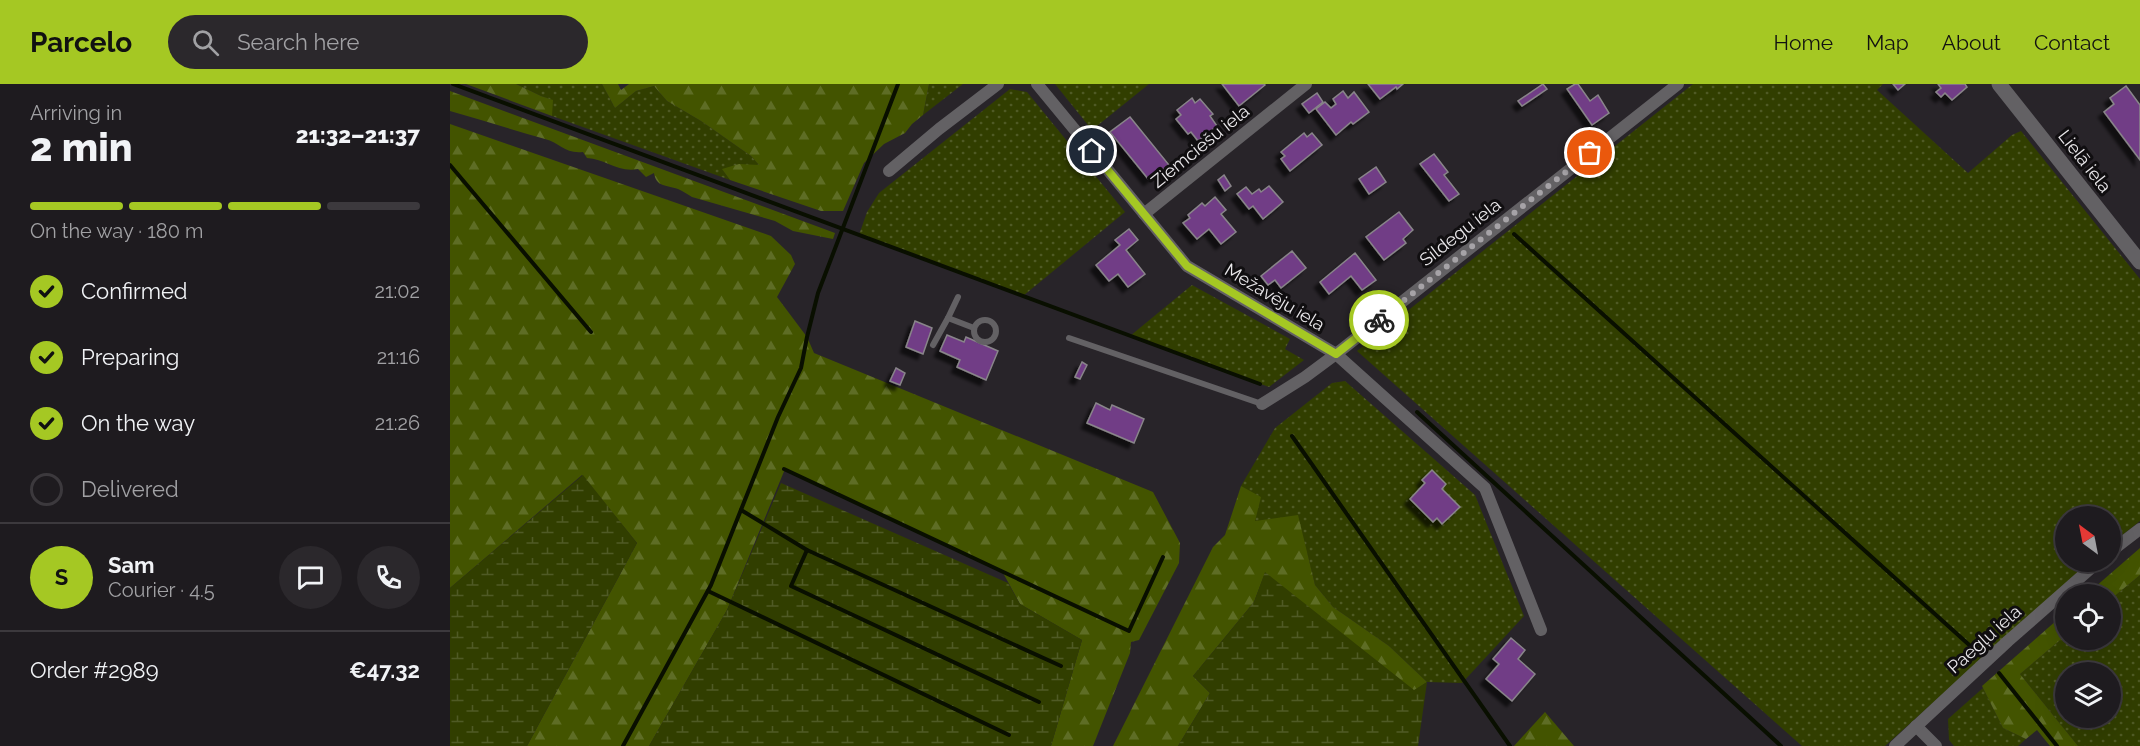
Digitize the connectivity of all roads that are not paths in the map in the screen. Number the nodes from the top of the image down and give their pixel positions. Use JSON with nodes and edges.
{"nodes":[{"id":1,"x":998,"y":84,"type":"edge"},
{"id":2,"x":1037,"y":84,"type":"edge"},
{"id":3,"x":1306,"y":84,"type":"edge"},
{"id":4,"x":1678,"y":84,"type":"edge"},
{"id":5,"x":1999,"y":84,"type":"edge"},
{"id":6,"x":889,"y":171,"type":"dead end"},
{"id":7,"x":1144,"y":214,"type":"junction"},
{"id":8,"x":2140,"y":262,"type":"edge"},
{"id":9,"x":958,"y":297,"type":"dead end"},
{"id":10,"x":948,"y":318,"type":"junction"},
{"id":11,"x":974,"y":328,"type":"dead end"},
{"id":12,"x":1069,"y":338,"type":"dead end"},
{"id":13,"x":933,"y":345,"type":"dead end"},
{"id":14,"x":1336,"y":354,"type":"junction"},
{"id":15,"x":1262,"y":404,"type":"joint"},
{"id":16,"x":2140,"y":529,"type":"edge"},
{"id":17,"x":2121,"y":544,"type":"edge"},
{"id":18,"x":2086,"y":572,"type":"edge"},
{"id":19,"x":1541,"y":630,"type":"dead end"},
{"id":20,"x":1916,"y":726,"type":"junction"},
{"id":21,"x":1895,"y":746,"type":"edge"},
{"id":22,"x":1936,"y":746,"type":"edge"}],
"edges":[{"from":1,"to":6,"type":"street"},
{"from":2,"to":7,"type":"street","name":"Mežavēju iela"},
{"from":3,"to":7,"type":"street","name":"Ziemciešu iela"},
{"from":4,"to":14,"type":"street","name":"Sildegu iela"},
{"from":5,"to":8,"type":"street","name":"Lielā iela"},
{"from":7,"to":14,"type":"street","name":"Mežavēju iela"},
{"from":9,"to":10,"type":"lane"},
{"from":10,"to":11,"type":"lane"},
{"from":10,"to":13,"type":"lane"},
{"from":12,"to":15,"type":"lane"},
{"from":14,"to":15,"type":"street","name":"Sildegu iela"},
{"from":14,"to":19,"type":"street","name":"Mežavēju iela"},
{"from":16,"to":17,"type":"street"},
{"from":18,"to":20,"type":"street","name":"Paegļu iela"},
{"from":20,"to":21,"type":"street","name":"Paegļu iela"},
{"from":20,"to":22,"type":"street"}]}
